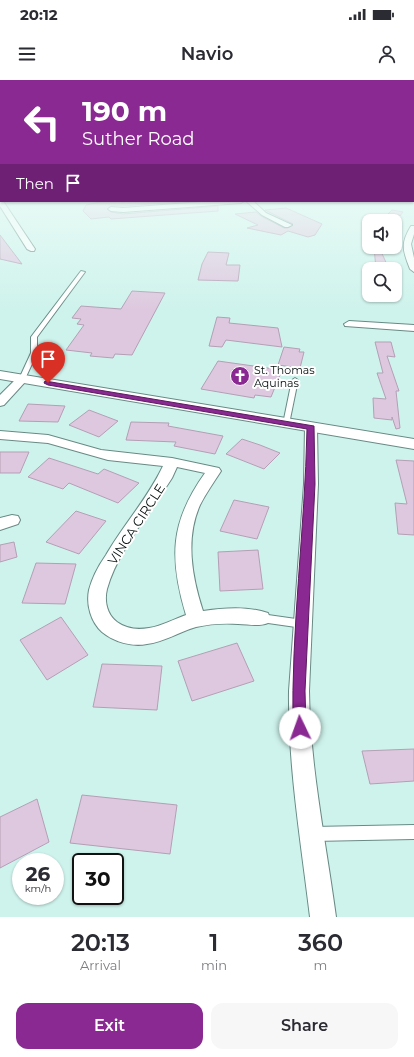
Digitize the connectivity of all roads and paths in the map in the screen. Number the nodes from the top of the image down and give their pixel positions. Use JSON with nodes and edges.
{"nodes":[{"id":1,"x":20,"y":232,"type":"edge"},
{"id":2,"x":412,"y":232,"type":"edge"},
{"id":3,"x":31,"y":249,"type":"dead end"},
{"id":4,"x":414,"y":269,"type":"edge"},
{"id":5,"x":83,"y":272,"type":"dead end"},
{"id":6,"x":349,"y":324,"type":"dead end"},
{"id":7,"x":414,"y":328,"type":"edge"},
{"id":8,"x":0,"y":375,"type":"edge"},
{"id":9,"x":22,"y":379,"type":"junction"},
{"id":10,"x":295,"y":380,"type":"dead end"},
{"id":11,"x":0,"y":402,"type":"edge"},
{"id":12,"x":286,"y":424,"type":"junction"},
{"id":13,"x":311,"y":428,"type":"junction"},
{"id":14,"x":0,"y":435,"type":"edge"},
{"id":15,"x":414,"y":444,"type":"edge"},
{"id":16,"x":172,"y":462,"type":"junction"},
{"id":17,"x":261,"y":618,"type":"joint"},
{"id":18,"x":197,"y":619,"type":"junction"},
{"id":19,"x":303,"y":624,"type":"junction"},
{"id":20,"x":414,"y":832,"type":"edge"},
{"id":21,"x":312,"y":834,"type":"junction"},
{"id":22,"x":323,"y":917,"type":"edge"}],
"edges":[{"from":1,"to":3,"type":"street"},
{"from":2,"to":4,"type":"street"},
{"from":5,"to":9,"type":"lane"},
{"from":6,"to":7,"type":"street"},
{"from":8,"to":9,"type":"street"},
{"from":9,"to":11,"type":"street"},
{"from":9,"to":12,"type":"street"},
{"from":10,"to":12,"type":"lane"},
{"from":12,"to":13,"type":"street"},
{"from":13,"to":15,"type":"street"},
{"from":13,"to":19,"type":"street"},
{"from":14,"to":16,"type":"street"},
{"from":16,"to":18,"type":"street"},
{"from":16,"to":18,"type":"street","name":"VINCA CIRCLE"},
{"from":17,"to":18,"type":"street","name":"VINCA CIRCLE"},
{"from":17,"to":19,"type":"lane","name":"VINCA CIRCLE"},
{"from":19,"to":21,"type":"street"},
{"from":20,"to":21,"type":"lane"},
{"from":21,"to":22,"type":"street"}]}
